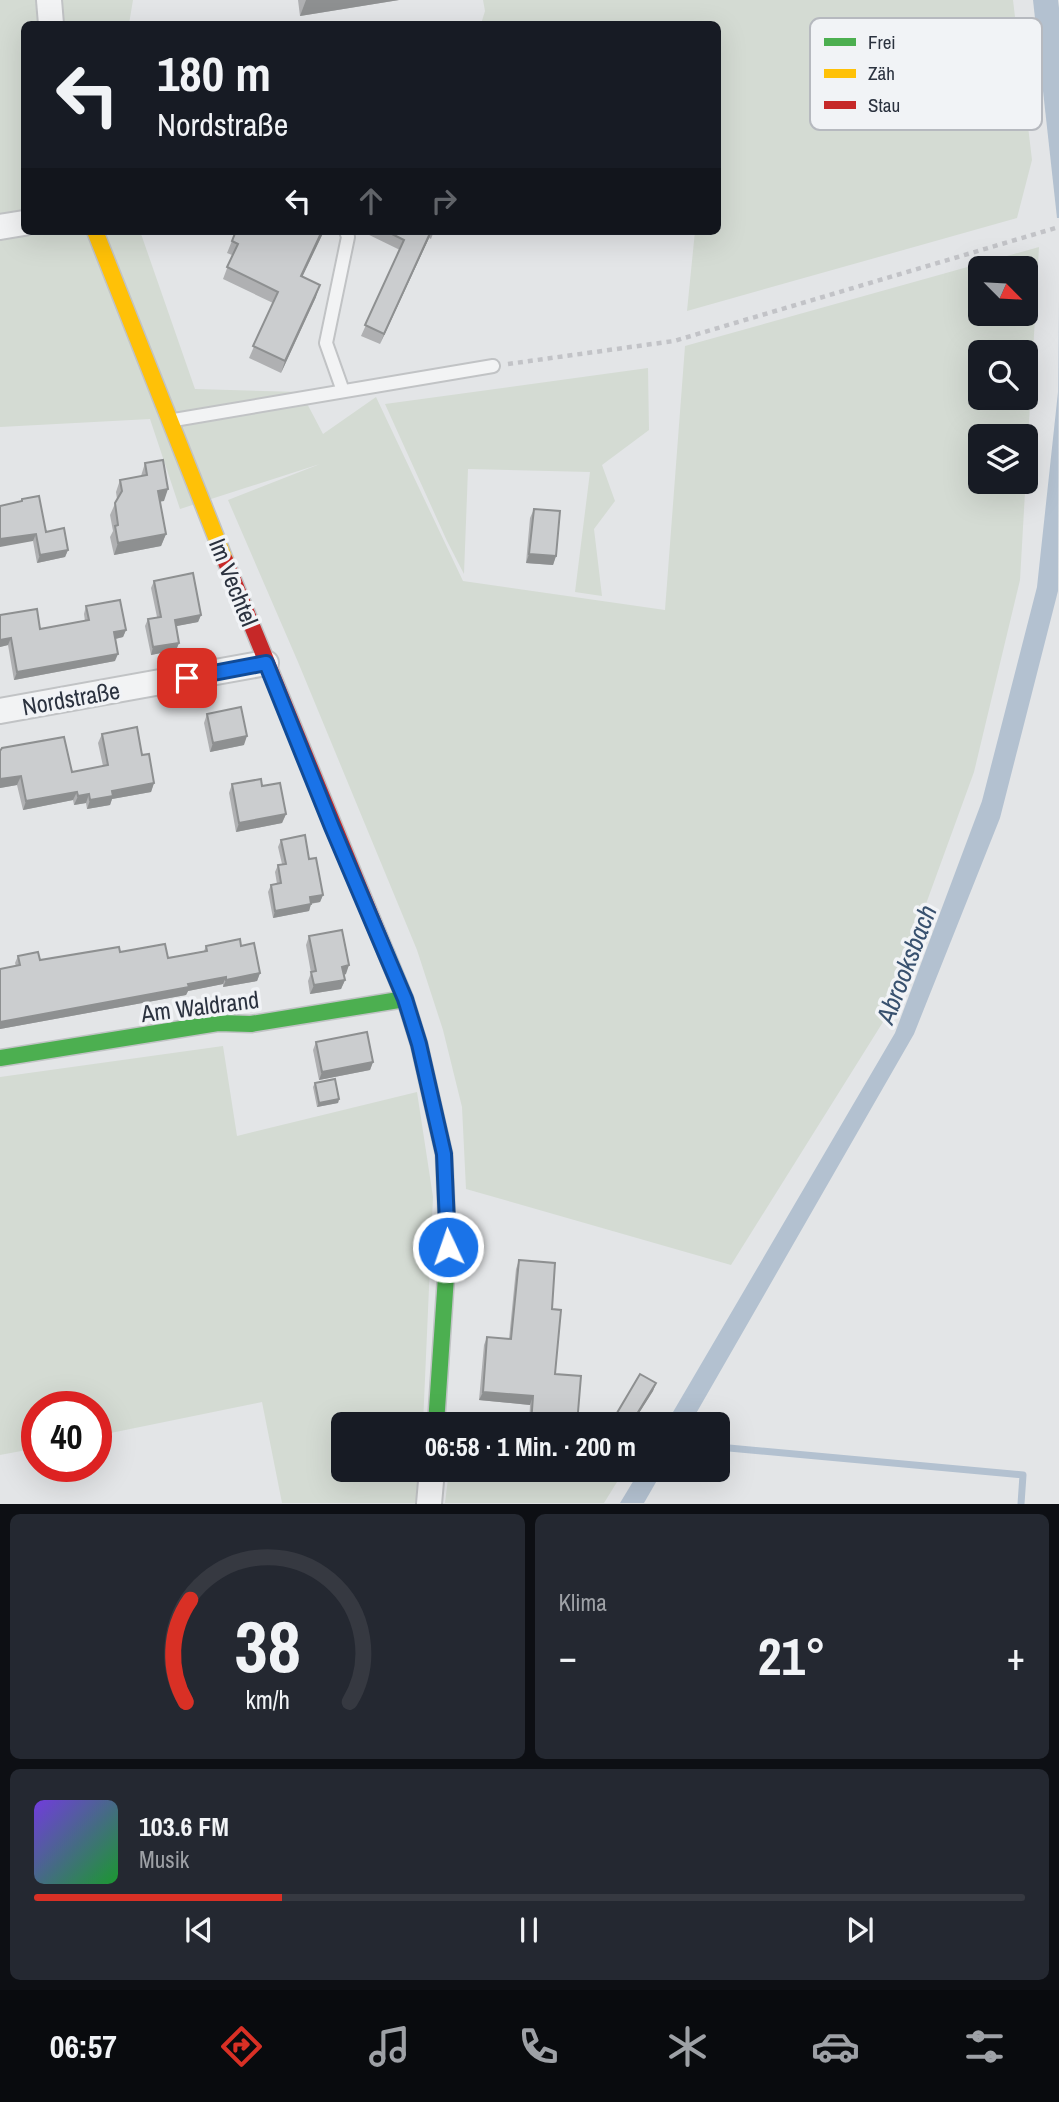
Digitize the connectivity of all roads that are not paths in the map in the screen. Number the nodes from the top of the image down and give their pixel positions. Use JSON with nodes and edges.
{"nodes":[{"id":1,"x":49,"y":0,"type":"edge"},
{"id":2,"x":51,"y":21,"type":"edge"},
{"id":3,"x":21,"y":224,"type":"edge"},
{"id":4,"x":0,"y":227,"type":"edge"},
{"id":5,"x":97,"y":235,"type":"edge"},
{"id":6,"x":347,"y":235,"type":"edge"},
{"id":7,"x":493,"y":366,"type":"road end"},
{"id":8,"x":343,"y":391,"type":"junction"},
{"id":9,"x":170,"y":420,"type":"junction"},
{"id":10,"x":266,"y":663,"type":"junction"},
{"id":11,"x":0,"y":711,"type":"edge"},
{"id":12,"x":405,"y":999,"type":"junction"},
{"id":13,"x":0,"y":1058,"type":"edge"},
{"id":14,"x":437,"y":1412,"type":"edge"},
{"id":15,"x":431,"y":1482,"type":"edge"},
{"id":16,"x":429,"y":1503,"type":"edge"}],
"edges":[{"from":1,"to":2,"type":"street"},
{"from":3,"to":4,"type":"street"},
{"from":5,"to":9,"type":"street","name":"Im Vechtel"},
{"from":6,"to":8,"type":"lane"},
{"from":7,"to":8,"type":"lane"},
{"from":8,"to":9,"type":"lane"},
{"from":9,"to":10,"type":"street","name":"Im Vechtel"},
{"from":10,"to":11,"type":"street","name":"Nordstraße"},
{"from":10,"to":12,"type":"street","name":"Im Vechtel"},
{"from":12,"to":13,"type":"street","name":"Am Waldrand"},
{"from":12,"to":14,"type":"street","name":"Im Vechtel"},
{"from":15,"to":16,"type":"street"}]}
